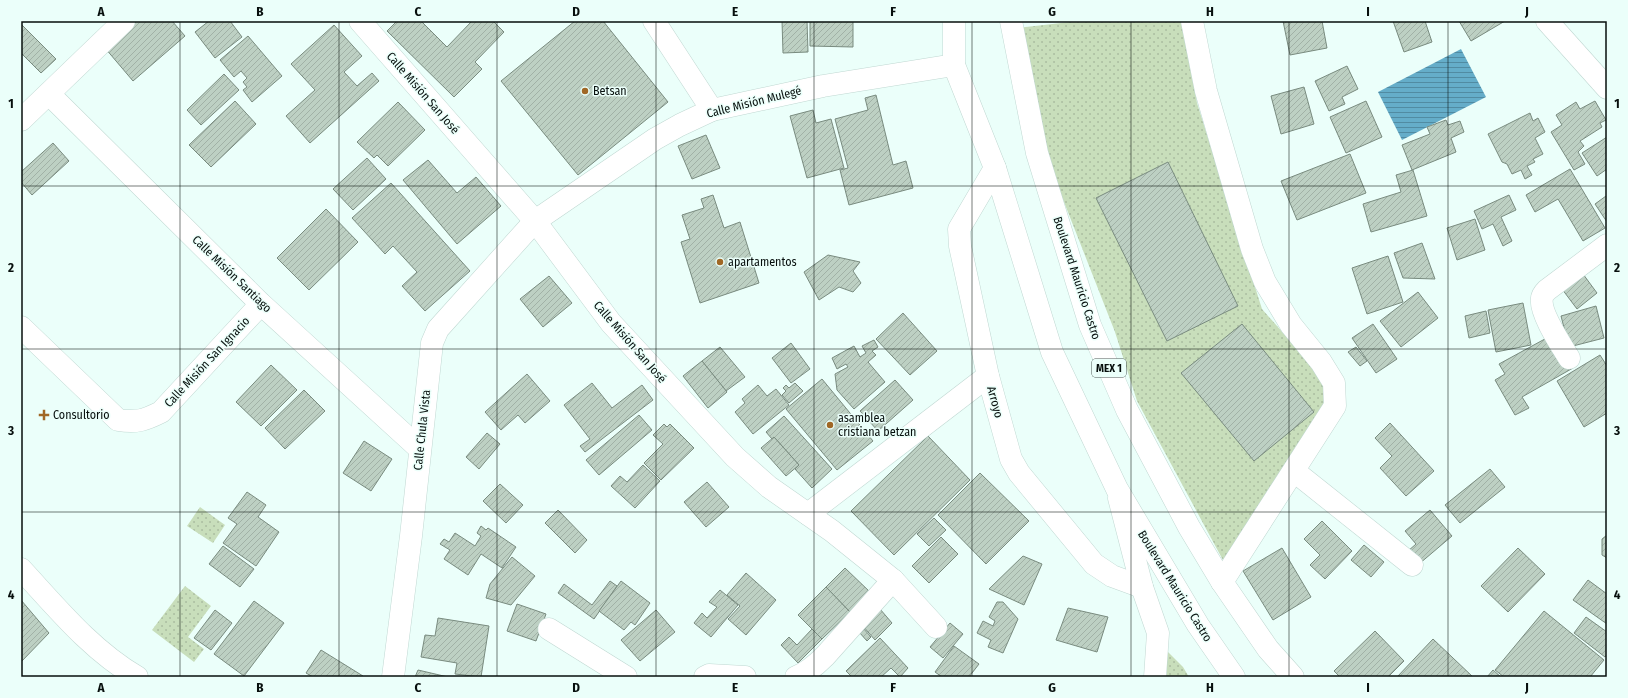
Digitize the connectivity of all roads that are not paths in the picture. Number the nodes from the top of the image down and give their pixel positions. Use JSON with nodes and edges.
{"nodes":[{"id":1,"x":124,"y":21,"type":"edge"},
{"id":2,"x":360,"y":21,"type":"edge"},
{"id":3,"x":654,"y":21,"type":"edge"},
{"id":4,"x":954,"y":21,"type":"edge"},
{"id":5,"x":1014,"y":21,"type":"edge"},
{"id":6,"x":1192,"y":21,"type":"edge"},
{"id":7,"x":1546,"y":21,"type":"edge"},
{"id":8,"x":954,"y":65,"type":"junction"},
{"id":9,"x":1607,"y":88,"type":"edge"},
{"id":10,"x":49,"y":94,"type":"junction"},
{"id":11,"x":712,"y":110,"type":"junction"},
{"id":12,"x":21,"y":120,"type":"edge"},
{"id":13,"x":995,"y":168,"type":"junction"},
{"id":14,"x":536,"y":221,"type":"junction"},
{"id":15,"x":1607,"y":245,"type":"edge"},
{"id":16,"x":261,"y":304,"type":"junction"},
{"id":17,"x":21,"y":327,"type":"edge"},
{"id":18,"x":1569,"y":358,"type":"dead end"},
{"id":19,"x":988,"y":376,"type":"junction"},
{"id":20,"x":420,"y":449,"type":"junction"},
{"id":21,"x":1294,"y":470,"type":"junction"},
{"id":22,"x":1117,"y":489,"type":"junction"},
{"id":23,"x":808,"y":514,"type":"junction"},
{"id":24,"x":1412,"y":565,"type":"dead end"},
{"id":25,"x":21,"y":569,"type":"edge"},
{"id":26,"x":893,"y":580,"type":"junction"},
{"id":27,"x":1222,"y":582,"type":"junction"},
{"id":28,"x":1142,"y":587,"type":"junction"},
{"id":29,"x":936,"y":627,"type":"dead end"},
{"id":30,"x":549,"y":629,"type":"dead end"},
{"id":31,"x":137,"y":677,"type":"edge"},
{"id":32,"x":393,"y":677,"type":"edge"},
{"id":33,"x":626,"y":677,"type":"edge"},
{"id":34,"x":705,"y":677,"type":"edge"},
{"id":35,"x":745,"y":677,"type":"edge"},
{"id":36,"x":796,"y":677,"type":"edge"},
{"id":37,"x":1155,"y":677,"type":"edge"},
{"id":38,"x":1234,"y":677,"type":"edge"},
{"id":39,"x":1293,"y":677,"type":"edge"}],
"edges":[{"from":1,"to":10,"type":"street"},
{"from":2,"to":14,"type":"street","name":"Calle Misión San José"},
{"from":3,"to":11,"type":"street"},
{"from":4,"to":8,"type":"street","name":"Boulevard Mauricio Castro"},
{"from":5,"to":27,"type":"street","name":"Boulevard Mauricio Castro","number":"MEX 1"},
{"from":6,"to":21,"type":"street"},
{"from":7,"to":9,"type":"street"},
{"from":8,"to":11,"type":"street","name":"Calle Misión Mulegé"},
{"from":8,"to":13,"type":"street","name":"Boulevard Mauricio Castro"},
{"from":10,"to":12,"type":"street"},
{"from":10,"to":16,"type":"street","name":"Calle Misión Santiago"},
{"from":11,"to":14,"type":"street","name":"Calle Misión Mulegé"},
{"from":13,"to":19,"type":"street","name":"Arroyo"},
{"from":13,"to":22,"type":"street","name":"Boulevard Mauricio Castro"},
{"from":14,"to":20,"type":"street","name":"Calle Chula Vista"},
{"from":14,"to":23,"type":"street","name":"Calle Misión San José"},
{"from":15,"to":18,"type":"street"},
{"from":16,"to":17,"type":"street","name":"Calle Misión San Ignacio"},
{"from":16,"to":20,"type":"street","name":"Calle Misión Santiago"},
{"from":19,"to":23,"type":"street"},
{"from":19,"to":28,"type":"street","name":"Arroyo"},
{"from":20,"to":32,"type":"street","name":"Calle Chula Vista"},
{"from":21,"to":24,"type":"street"},
{"from":21,"to":27,"type":"street"},
{"from":22,"to":28,"type":"street"},
{"from":22,"to":38,"type":"street","name":"Boulevard Mauricio Castro"},
{"from":23,"to":26,"type":"street","name":"Calle Misión San José"},
{"from":25,"to":31,"type":"street"},
{"from":26,"to":29,"type":"street","name":"Calle Misión San José"},
{"from":26,"to":36,"type":"street"},
{"from":27,"to":39,"type":"street","name":"Boulevard Mauricio Castro","number":"MEX 1"},
{"from":28,"to":37,"type":"street"},
{"from":30,"to":33,"type":"street"},
{"from":34,"to":35,"type":"street"}]}
